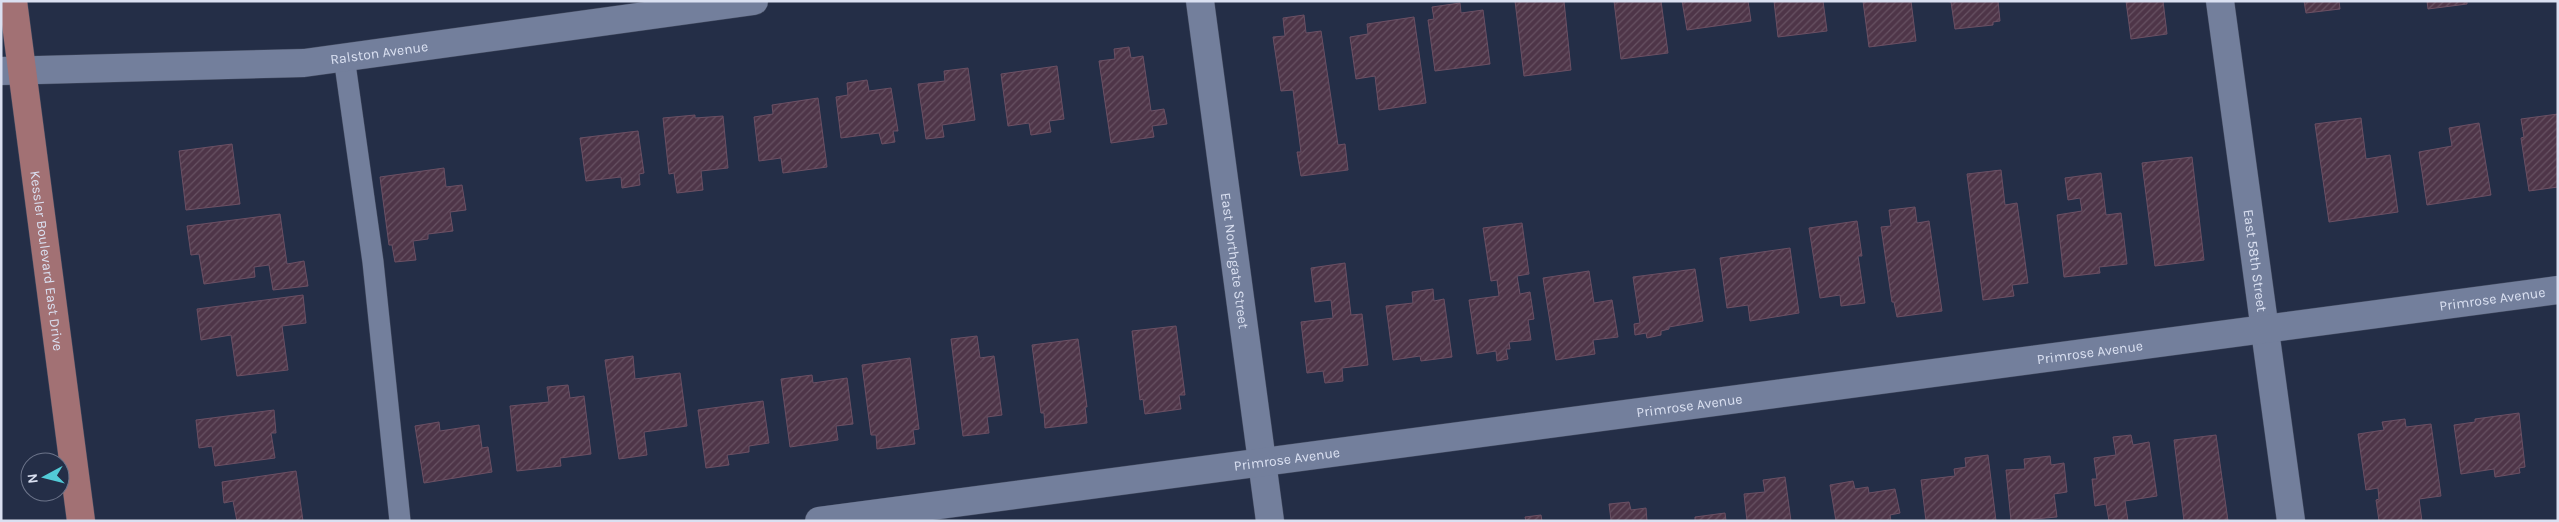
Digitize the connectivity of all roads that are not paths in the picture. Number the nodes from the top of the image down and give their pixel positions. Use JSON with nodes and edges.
{"nodes":[{"id":1,"x":13,"y":1,"type":"edge"},
{"id":2,"x":754,"y":1,"type":"edge"},
{"id":3,"x":1200,"y":1,"type":"edge"},
{"id":4,"x":2220,"y":1,"type":"edge"},
{"id":5,"x":344,"y":57,"type":"junction"},
{"id":6,"x":12,"y":71,"type":"edge"},
{"id":7,"x":2558,"y":290,"type":"edge"},
{"id":8,"x":2263,"y":329,"type":"junction"},
{"id":9,"x":1263,"y":462,"type":"junction"},
{"id":10,"x":81,"y":521,"type":"edge"},
{"id":11,"x":400,"y":521,"type":"edge"},
{"id":12,"x":819,"y":521,"type":"edge"},
{"id":13,"x":1270,"y":521,"type":"edge"},
{"id":14,"x":2291,"y":521,"type":"edge"}],
"edges":[{"from":1,"to":6,"type":"main road","name":"Kessler Boulevard East Drive"},
{"from":2,"to":5,"type":"street","name":"Ralston Avenue"},
{"from":3,"to":9,"type":"street","name":"East Northgate Street"},
{"from":4,"to":8,"type":"street","name":"East 58th Street"},
{"from":5,"to":6,"type":"street","name":"Ralston Avenue"},
{"from":5,"to":11,"type":"lane"},
{"from":6,"to":10,"type":"main road","name":"Kessler Boulevard East Drive"},
{"from":7,"to":8,"type":"street","name":"Primrose Avenue"},
{"from":8,"to":9,"type":"street","name":"Primrose Avenue"},
{"from":8,"to":14,"type":"street","name":"East 58th Street"},
{"from":9,"to":12,"type":"street","name":"Primrose Avenue"},
{"from":9,"to":13,"type":"street","name":"East Northgate Street"}]}
